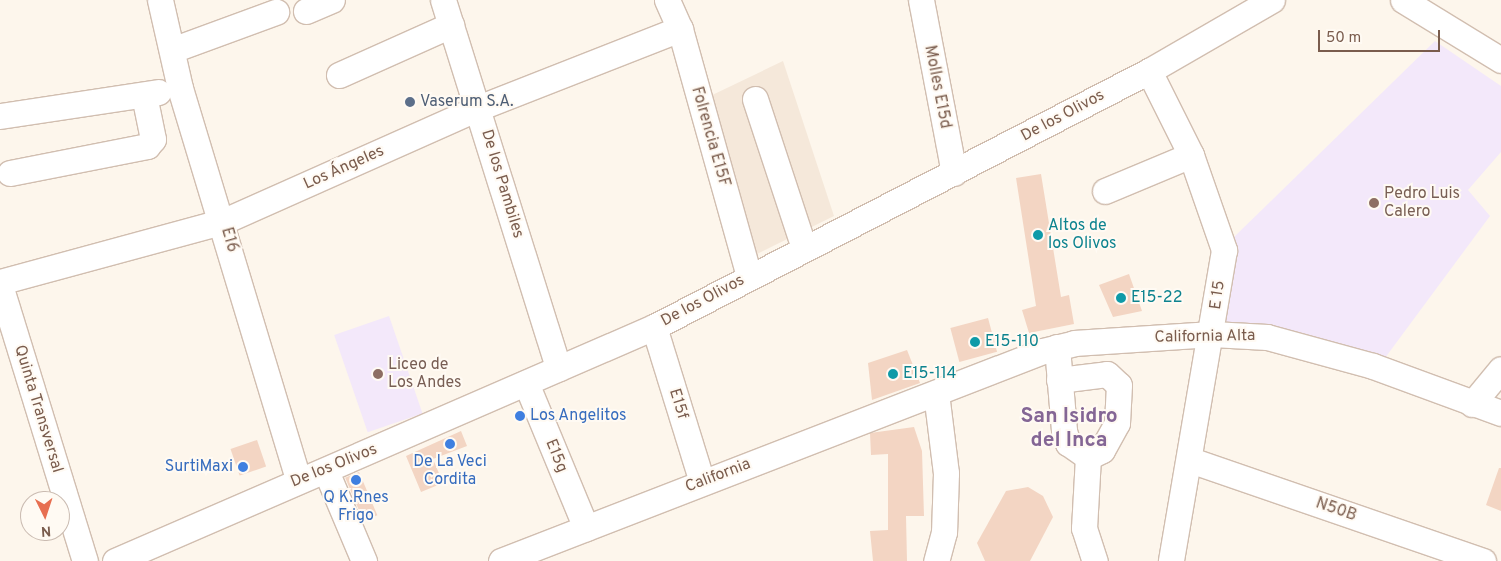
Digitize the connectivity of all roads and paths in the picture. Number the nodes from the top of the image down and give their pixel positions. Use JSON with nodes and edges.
{"nodes":[{"id":1,"x":160,"y":0,"type":"edge"},
{"id":2,"x":332,"y":0,"type":"edge"},
{"id":3,"x":443,"y":0,"type":"edge"},
{"id":4,"x":666,"y":0,"type":"edge"},
{"id":5,"x":921,"y":0,"type":"edge"},
{"id":6,"x":1272,"y":0,"type":"edge"},
{"id":7,"x":1403,"y":0,"type":"edge"},
{"id":8,"x":306,"y":11,"type":"dead end"},
{"id":9,"x":276,"y":12,"type":"dead end"},
{"id":10,"x":452,"y":25,"type":"junction"},
{"id":11,"x":680,"y":29,"type":"junction"},
{"id":12,"x":172,"y":50,"type":"junction"},
{"id":13,"x":1501,"y":60,"type":"edge"},
{"id":14,"x":1149,"y":71,"type":"junction"},
{"id":15,"x":339,"y":75,"type":"dead end"},
{"id":16,"x":180,"y":88,"type":"junction"},
{"id":17,"x":144,"y":95,"type":"junction"},
{"id":18,"x":755,"y":99,"type":"dead end"},
{"id":19,"x":478,"y":108,"type":"junction"},
{"id":20,"x":0,"y":116,"type":"edge"},
{"id":21,"x":1191,"y":155,"type":"junction"},
{"id":22,"x":10,"y":173,"type":"dead end"},
{"id":23,"x":954,"y":173,"type":"junction"},
{"id":24,"x":1105,"y":191,"type":"dead end"},
{"id":25,"x":224,"y":221,"type":"junction"},
{"id":26,"x":804,"y":248,"type":"junction"},
{"id":27,"x":749,"y":276,"type":"junction"},
{"id":28,"x":0,"y":283,"type":"edge"},
{"id":29,"x":654,"y":326,"type":"junction"},
{"id":30,"x":1212,"y":334,"type":"junction"},
{"id":31,"x":1057,"y":346,"type":"junction"},
{"id":32,"x":558,"y":368,"type":"junction"},
{"id":33,"x":1501,"y":369,"type":"edge"},
{"id":34,"x":1059,"y":380,"type":"junction"},
{"id":35,"x":526,"y":383,"type":"junction"},
{"id":36,"x":936,"y":393,"type":"junction"},
{"id":37,"x":1472,"y":404,"type":"junction"},
{"id":38,"x":1501,"y":413,"type":"edge"},
{"id":39,"x":1088,"y":458,"type":"junction"},
{"id":40,"x":1190,"y":460,"type":"junction"},
{"id":41,"x":326,"y":471,"type":"junction"},
{"id":42,"x":298,"y":480,"type":"junction"},
{"id":43,"x":702,"y":482,"type":"junction"},
{"id":44,"x":586,"y":528,"type":"junction"},
{"id":45,"x":530,"y":556,"type":"edge"},
{"id":46,"x":119,"y":560,"type":"edge"},
{"id":47,"x":85,"y":561,"type":"edge"},
{"id":48,"x":364,"y":561,"type":"edge"},
{"id":49,"x":501,"y":561,"type":"edge"},
{"id":50,"x":936,"y":561,"type":"edge"},
{"id":51,"x":1096,"y":561,"type":"edge"},
{"id":52,"x":1171,"y":561,"type":"edge"},
{"id":53,"x":1483,"y":561,"type":"edge"}],
"edges":[{"from":1,"to":12,"type":"street","name":"E16"},
{"from":2,"to":8,"type":"street"},
{"from":3,"to":10,"type":"street","name":"De los Pambiles"},
{"from":4,"to":11,"type":"street","name":"Folrencia E15F"},
{"from":5,"to":23,"type":"street","name":"Molles E15d"},
{"from":6,"to":14,"type":"street","name":"De los Olivos"},
{"from":7,"to":13,"type":"street"},
{"from":9,"to":12,"type":"street"},
{"from":10,"to":15,"type":"street"},
{"from":10,"to":19,"type":"street","name":"De los Pambiles"},
{"from":11,"to":19,"type":"street","name":"Los Ángeles"},
{"from":11,"to":27,"type":"street","name":"Folrencia E15F"},
{"from":12,"to":16,"type":"street","name":"E16"},
{"from":14,"to":21,"type":"street","name":"E 15"},
{"from":14,"to":23,"type":"street","name":"De los Olivos"},
{"from":16,"to":17,"type":"street"},
{"from":16,"to":25,"type":"street","name":"E16"},
{"from":17,"to":20,"type":"street"},
{"from":17,"to":22,"type":"street"},
{"from":18,"to":26,"type":"street"},
{"from":19,"to":25,"type":"street","name":"Los Ángeles"},
{"from":19,"to":32,"type":"street","name":"De los Pambiles"},
{"from":21,"to":24,"type":"street"},
{"from":21,"to":30,"type":"street","name":"E 15"},
{"from":23,"to":26,"type":"street","name":"De los Olivos"},
{"from":25,"to":28,"type":"street","name":"Los Ángeles"},
{"from":25,"to":42,"type":"street","name":"E16"},
{"from":26,"to":27,"type":"street","name":"De los Olivos"},
{"from":27,"to":29,"type":"street","name":"De los Olivos"},
{"from":28,"to":47,"type":"street","name":"Quinta Transversal"},
{"from":29,"to":32,"type":"street","name":"De los Olivos"},
{"from":29,"to":43,"type":"street","name":"E15f"},
{"from":30,"to":31,"type":"street","name":"California Alta"},
{"from":30,"to":37,"type":"street","name":"California Alta"},
{"from":30,"to":40,"type":"street","name":"E 15"},
{"from":31,"to":34,"type":"street"},
{"from":31,"to":36,"type":"street","name":"California Alta"},
{"from":32,"to":35,"type":"street","name":"De los Olivos"},
{"from":33,"to":37,"type":"street"},
{"from":34,"to":39,"type":"street"},
{"from":34,"to":39,"type":"street"},
{"from":35,"to":41,"type":"street","name":"De los Olivos"},
{"from":35,"to":44,"type":"street","name":"E15g"},
{"from":36,"to":43,"type":"street","name":"California"},
{"from":36,"to":50,"type":"street"},
{"from":37,"to":38,"type":"street","name":"California Alta"},
{"from":39,"to":51,"type":"street"},
{"from":40,"to":52,"type":"street","name":"E 15"},
{"from":40,"to":53,"type":"street","name":"N50B"},
{"from":41,"to":42,"type":"street","name":"De los Olivos"},
{"from":41,"to":48,"type":"street"},
{"from":42,"to":46,"type":"street","name":"De los Olivos"},
{"from":43,"to":44,"type":"street","name":"California"},
{"from":44,"to":45,"type":"street","name":"California"},
{"from":45,"to":49,"type":"street","name":"California"}]}
